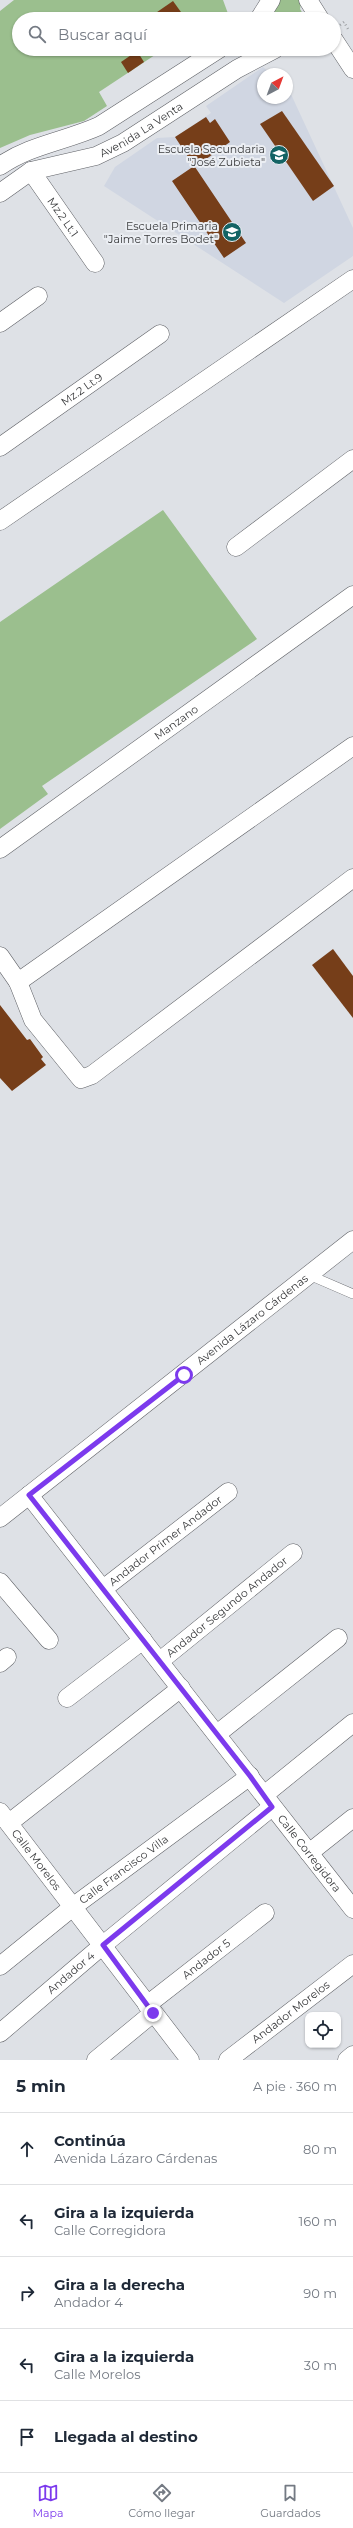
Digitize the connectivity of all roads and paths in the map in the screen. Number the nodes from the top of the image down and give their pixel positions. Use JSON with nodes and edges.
{"nodes":[{"id":1,"x":271,"y":0,"type":"edge"},
{"id":2,"x":308,"y":0,"type":"edge"},
{"id":3,"x":264,"y":12,"type":"edge"},
{"id":4,"x":316,"y":12,"type":"edge"},
{"id":5,"x":341,"y":53,"type":"edge"},
{"id":6,"x":209,"y":56,"type":"edge"},
{"id":7,"x":262,"y":56,"type":"edge"},
{"id":8,"x":200,"y":62,"type":"junction"},
{"id":9,"x":353,"y":69,"type":"edge"},
{"id":10,"x":215,"y":83,"type":"junction"},
{"id":11,"x":0,"y":166,"type":"edge"},
{"id":12,"x":31,"y":172,"type":"junction"},
{"id":13,"x":0,"y":193,"type":"edge"},
{"id":14,"x":95,"y":263,"type":"dead end"},
{"id":15,"x":353,"y":279,"type":"edge"},
{"id":16,"x":38,"y":296,"type":"dead end"},
{"id":17,"x":0,"y":323,"type":"edge"},
{"id":18,"x":160,"y":334,"type":"dead end"},
{"id":19,"x":1,"y":443,"type":"edge"},
{"id":20,"x":353,"y":459,"type":"edge"},
{"id":21,"x":0,"y":521,"type":"edge"},
{"id":22,"x":236,"y":547,"type":"dead end"},
{"id":23,"x":353,"y":595,"type":"edge"},
{"id":24,"x":353,"y":746,"type":"edge"},
{"id":25,"x":0,"y":849,"type":"edge"},
{"id":26,"x":353,"y":878,"type":"edge"},
{"id":27,"x":0,"y":956,"type":"edge"},
{"id":28,"x":18,"y":982,"type":"junction"},
{"id":29,"x":353,"y":1240,"type":"edge"},
{"id":30,"x":309,"y":1275,"type":"junction"},
{"id":31,"x":353,"y":1294,"type":"edge"},
{"id":32,"x":228,"y":1492,"type":"dead end"},
{"id":33,"x":29,"y":1495,"type":"junction"},
{"id":34,"x":0,"y":1518,"type":"edge"},
{"id":35,"x":293,"y":1553,"type":"dead end"},
{"id":36,"x":0,"y":1582,"type":"edge"},
{"id":37,"x":103,"y":1589,"type":"junction"},
{"id":38,"x":338,"y":1638,"type":"dead end"},
{"id":39,"x":49,"y":1640,"type":"dead end"},
{"id":40,"x":143,"y":1640,"type":"junction"},
{"id":41,"x":160,"y":1661,"type":"junction"},
{"id":42,"x":181,"y":1688,"type":"junction"},
{"id":43,"x":67,"y":1698,"type":"dead end"},
{"id":44,"x":353,"y":1723,"type":"edge"},
{"id":45,"x":217,"y":1734,"type":"junction"},
{"id":46,"x":250,"y":1776,"type":"junction"},
{"id":47,"x":268,"y":1801,"type":"junction"},
{"id":48,"x":4,"y":1818,"type":"edge"},
{"id":49,"x":353,"y":1818,"type":"edge"},
{"id":50,"x":309,"y":1853,"type":"junction"},
{"id":51,"x":351,"y":1902,"type":"edge"},
{"id":52,"x":74,"y":1906,"type":"junction"},
{"id":53,"x":265,"y":1914,"type":"dead end"},
{"id":54,"x":103,"y":1945,"type":"junction"},
{"id":55,"x":353,"y":1964,"type":"edge"},
{"id":56,"x":0,"y":1966,"type":"edge"},
{"id":57,"x":150,"y":2009,"type":"junction"},
{"id":58,"x":0,"y":2033,"type":"edge"},
{"id":59,"x":353,"y":2055,"type":"edge"},
{"id":60,"x":96,"y":2060,"type":"edge"},
{"id":61,"x":190,"y":2060,"type":"edge"},
{"id":62,"x":228,"y":2060,"type":"edge"},
{"id":63,"x":347,"y":2060,"type":"edge"}],
"edges":[{"from":1,"to":3,"type":"street"},
{"from":2,"to":4,"type":"street"},
{"from":5,"to":9,"type":"street"},
{"from":6,"to":8,"type":"street"},
{"from":7,"to":10,"type":"street","name":"Avenida La Venta"},
{"from":8,"to":10,"type":"street"},
{"from":8,"to":11,"type":"street"},
{"from":10,"to":12,"type":"street","name":"Avenida La Venta"},
{"from":12,"to":13,"type":"street","name":"Avenida La Venta"},
{"from":12,"to":14,"type":"street","name":"Mz.2 Lt.1"},
{"from":15,"to":21,"type":"street"},
{"from":16,"to":17,"type":"street"},
{"from":18,"to":19,"type":"street","name":"Mz.2 Lt.9"},
{"from":20,"to":22,"type":"street"},
{"from":23,"to":25,"type":"street","name":"Manzano"},
{"from":24,"to":28,"type":"street"},
{"from":26,"to":28,"type":"street"},
{"from":27,"to":28,"type":"street"},
{"from":29,"to":30,"type":"street","name":"Avenida Lázaro Cárdenas"},
{"from":30,"to":31,"type":"lane"},
{"from":30,"to":33,"type":"street","name":"Avenida Lázaro Cárdenas"},
{"from":32,"to":37,"type":"street","name":"Andador Primer Andador"},
{"from":33,"to":34,"type":"street","name":"Avenida Lázaro Cárdenas"},
{"from":33,"to":37,"type":"street","name":"Calle Corregidora"},
{"from":35,"to":41,"type":"street","name":"Andador Segundo Andador"},
{"from":36,"to":39,"type":"street"},
{"from":37,"to":40,"type":"street","name":"Calle Corregidora"},
{"from":38,"to":45,"type":"street"},
{"from":40,"to":41,"type":"street","name":"Calle Corregidora"},
{"from":40,"to":43,"type":"street"},
{"from":41,"to":42,"type":"street","name":"Calle Corregidora"},
{"from":42,"to":45,"type":"street","name":"Calle Corregidora"},
{"from":42,"to":48,"type":"street"},
{"from":44,"to":47,"type":"street","name":"Andador 4"},
{"from":45,"to":46,"type":"street","name":"Calle Corregidora"},
{"from":46,"to":47,"type":"street","name":"Calle Corregidora"},
{"from":46,"to":52,"type":"street","name":"Calle Francisco Villa"},
{"from":47,"to":50,"type":"street","name":"Calle Corregidora"},
{"from":47,"to":54,"type":"street","name":"Andador 4"},
{"from":48,"to":52,"type":"street","name":"Calle Morelos"},
{"from":49,"to":50,"type":"street"},
{"from":50,"to":51,"type":"street","name":"Calle Corregidora"},
{"from":52,"to":54,"type":"street","name":"Calle Morelos"},
{"from":52,"to":56,"type":"street","name":"Calle Francisco Villa"},
{"from":53,"to":57,"type":"street","name":"Andador 5"},
{"from":54,"to":57,"type":"street","name":"Calle Morelos"},
{"from":54,"to":58,"type":"street","name":"Andador 4"},
{"from":55,"to":62,"type":"street","name":"Andador Morelos"},
{"from":57,"to":60,"type":"street","name":"Andador 5"},
{"from":57,"to":61,"type":"street","name":"Calle Morelos"},
{"from":59,"to":63,"type":"street"}]}
